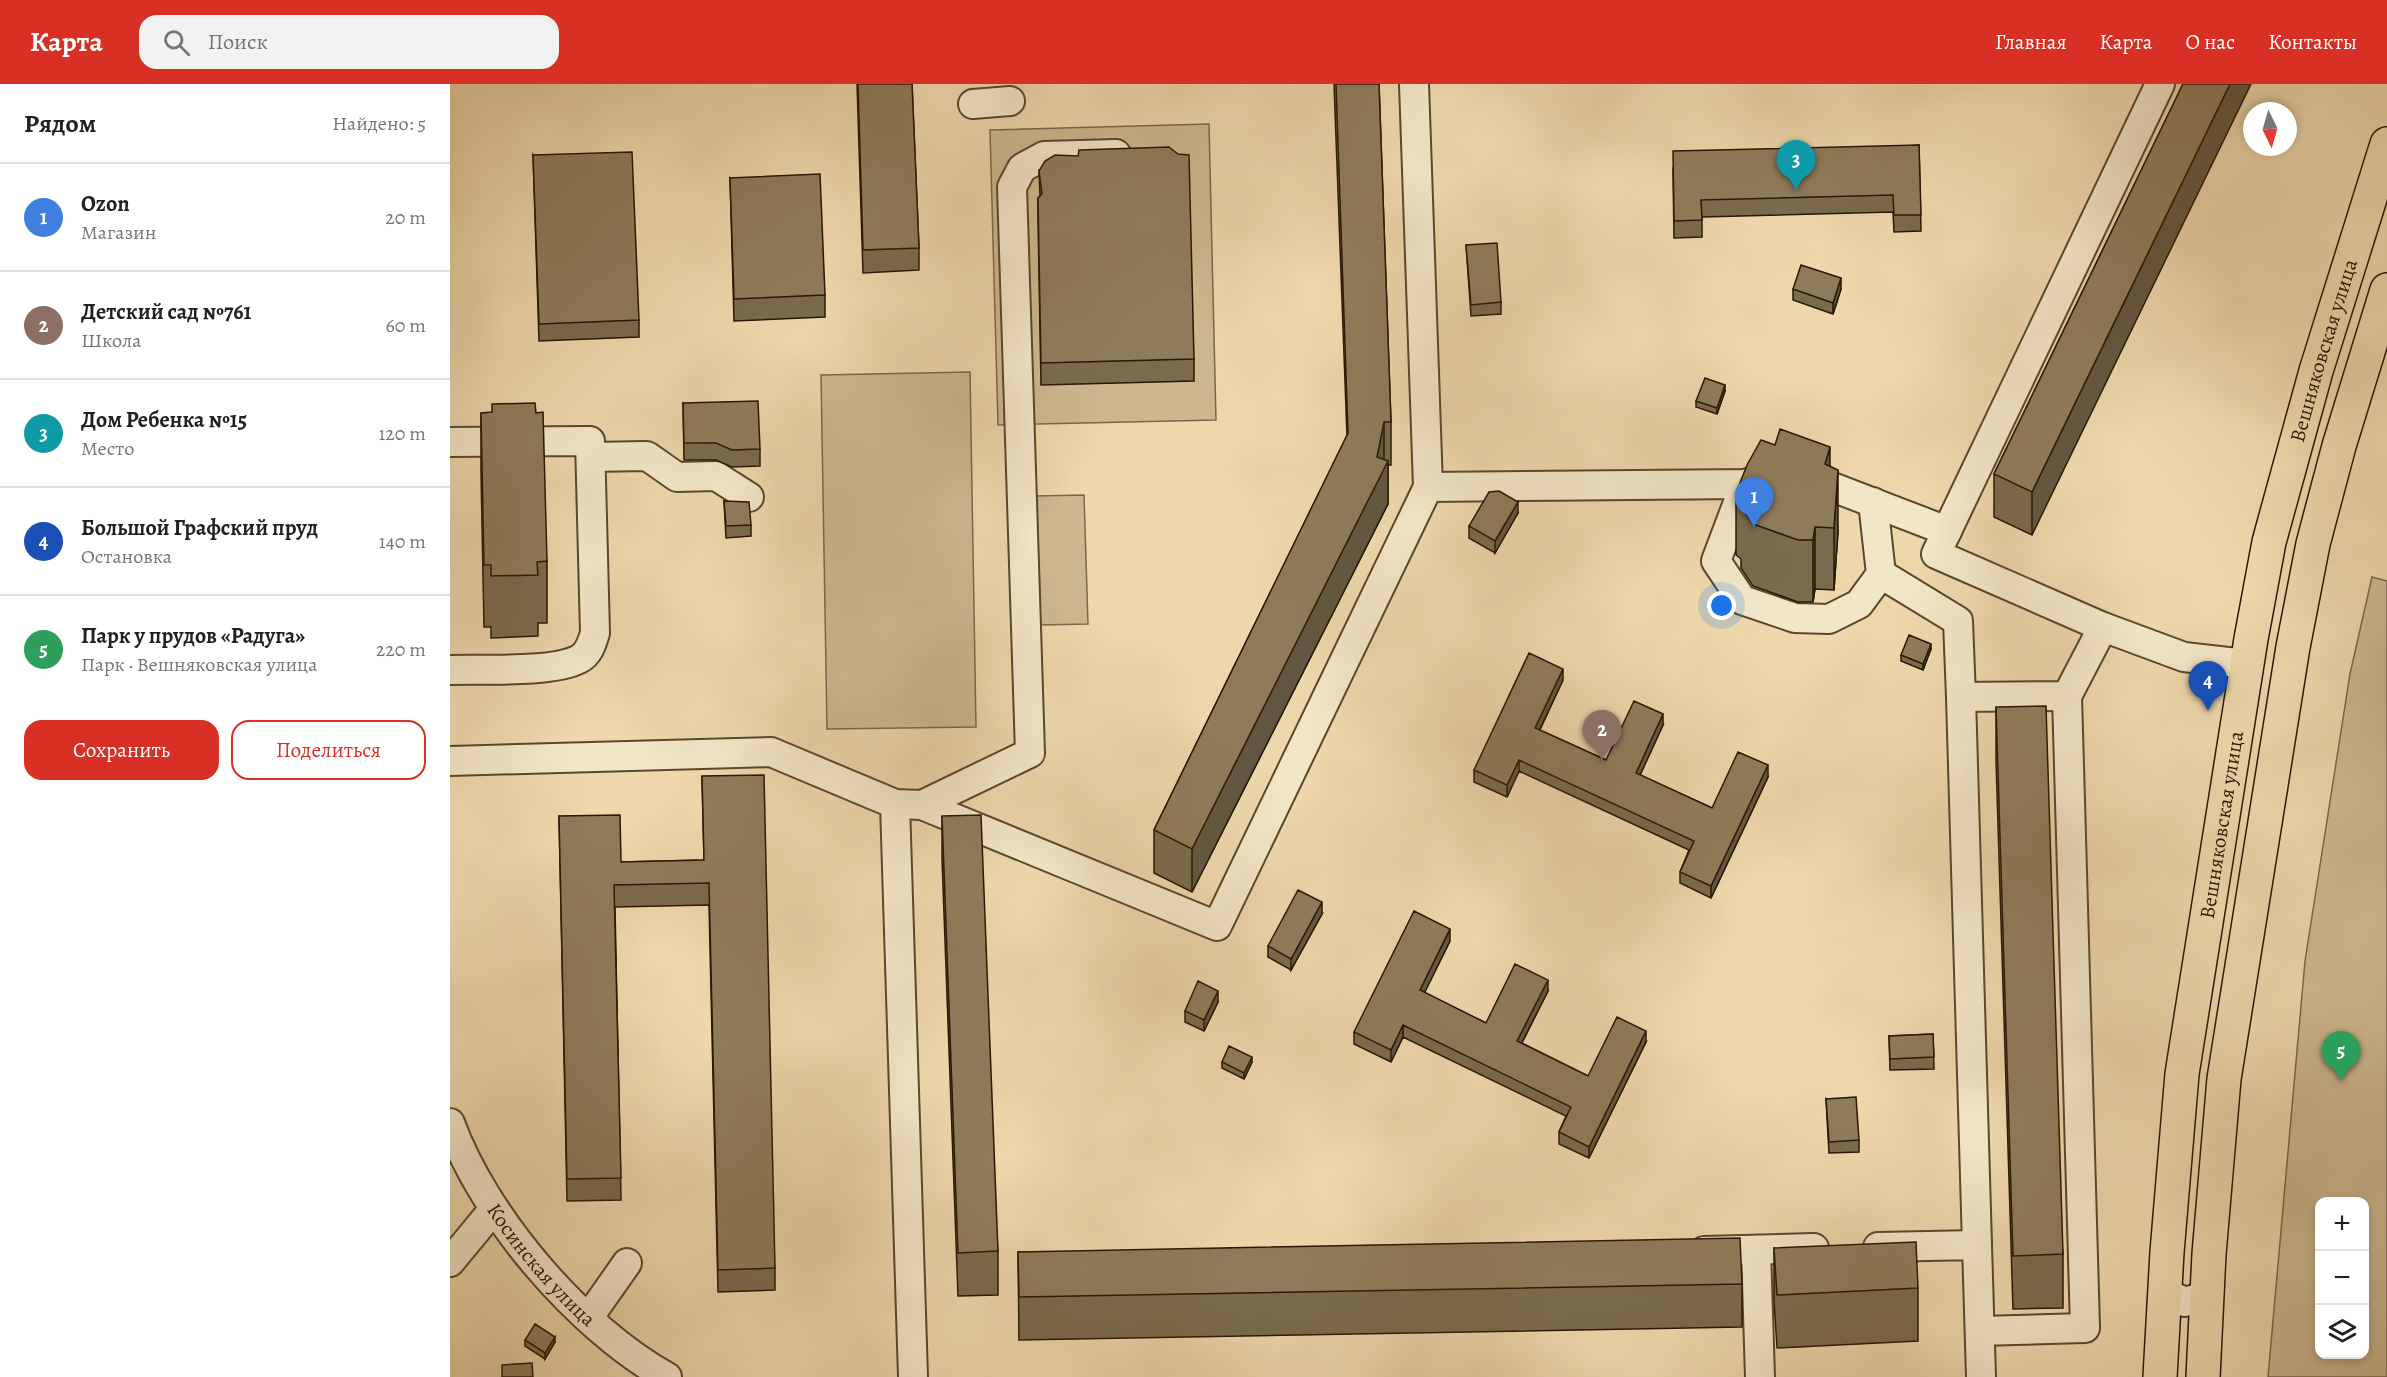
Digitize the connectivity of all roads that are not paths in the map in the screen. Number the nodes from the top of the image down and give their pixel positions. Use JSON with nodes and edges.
{"nodes":[{"id":1,"x":1414,"y":84,"type":"edge"},
{"id":2,"x":2160,"y":84,"type":"edge"},
{"id":3,"x":1010,"y":101,"type":"dead end"},
{"id":4,"x":973,"y":104,"type":"dead end"},
{"id":5,"x":2387,"y":144,"type":"edge"},
{"id":6,"x":1145,"y":154,"type":"edge"},
{"id":7,"x":2387,"y":290,"type":"edge"},
{"id":8,"x":450,"y":442,"type":"edge"},
{"id":9,"x":591,"y":457,"type":"junction"},
{"id":10,"x":1745,"y":484,"type":"junction"},
{"id":11,"x":1428,"y":487,"type":"junction"},
{"id":12,"x":749,"y":496,"type":"dead end"},
{"id":13,"x":1873,"y":502,"type":"junction"},
{"id":14,"x":1947,"y":531,"type":"junction"},
{"id":15,"x":1881,"y":574,"type":"junction"},
{"id":16,"x":2103,"y":627,"type":"junction"},
{"id":17,"x":2246,"y":664,"type":"junction"},
{"id":18,"x":450,"y":670,"type":"edge"},
{"id":19,"x":2067,"y":696,"type":"junction"},
{"id":20,"x":1961,"y":698,"type":"junction"},
{"id":21,"x":450,"y":761,"type":"edge"},
{"id":22,"x":908,"y":805,"type":"junction"},
{"id":23,"x":450,"y":1123,"type":"edge"},
{"id":24,"x":493,"y":1210,"type":"junction"},
{"id":25,"x":1977,"y":1245,"type":"junction"},
{"id":26,"x":1756,"y":1250,"type":"junction"},
{"id":27,"x":1673,"y":1252,"type":"edge"},
{"id":28,"x":450,"y":1262,"type":"edge"},
{"id":29,"x":627,"y":1263,"type":"dead end"},
{"id":30,"x":2165,"y":1280,"type":"junction"},
{"id":31,"x":2208,"y":1282,"type":"junction"},
{"id":32,"x":588,"y":1317,"type":"junction"},
{"id":33,"x":1980,"y":1331,"type":"junction"},
{"id":34,"x":667,"y":1377,"type":"edge"},
{"id":35,"x":913,"y":1377,"type":"edge"},
{"id":36,"x":1760,"y":1377,"type":"edge"},
{"id":37,"x":1981,"y":1377,"type":"edge"},
{"id":38,"x":2160,"y":1377,"type":"edge"},
{"id":39,"x":2203,"y":1377,"type":"edge"}],
"edges":[{"from":1,"to":11,"type":"street"},
{"from":2,"to":14,"type":"street"},
{"from":3,"to":4,"type":"street"},
{"from":5,"to":17,"type":"main road","name":"Вешняковская улица"},
{"from":6,"to":22,"type":"street"},
{"from":7,"to":31,"type":"main road","name":"Вешняковская улица"},
{"from":8,"to":9,"type":"street"},
{"from":9,"to":12,"type":"street"},
{"from":9,"to":18,"type":"street"},
{"from":10,"to":11,"type":"street"},
{"from":10,"to":13,"type":"street"},
{"from":10,"to":15,"type":"street"},
{"from":11,"to":22,"type":"street"},
{"from":13,"to":14,"type":"street"},
{"from":13,"to":15,"type":"street"},
{"from":14,"to":16,"type":"street"},
{"from":15,"to":20,"type":"street"},
{"from":16,"to":17,"type":"street"},
{"from":16,"to":19,"type":"street"},
{"from":17,"to":30,"type":"main road","name":"Вешняковская улица"},
{"from":19,"to":20,"type":"street"},
{"from":19,"to":33,"type":"street"},
{"from":20,"to":25,"type":"street"},
{"from":21,"to":22,"type":"street"},
{"from":22,"to":35,"type":"street"},
{"from":23,"to":24,"type":"street","name":"Косинская улица"},
{"from":24,"to":28,"type":"street"},
{"from":24,"to":32,"type":"street","name":"Косинская улица"},
{"from":25,"to":26,"type":"street"},
{"from":25,"to":33,"type":"street"},
{"from":26,"to":27,"type":"street"},
{"from":26,"to":36,"type":"street"},
{"from":29,"to":32,"type":"street"},
{"from":30,"to":31,"type":"street"},
{"from":30,"to":38,"type":"main road","name":"Вешняковская улица"},
{"from":31,"to":39,"type":"main road","name":"Вешняковская улица"},
{"from":32,"to":34,"type":"street","name":"Косинская улица"},
{"from":33,"to":37,"type":"street"}]}
